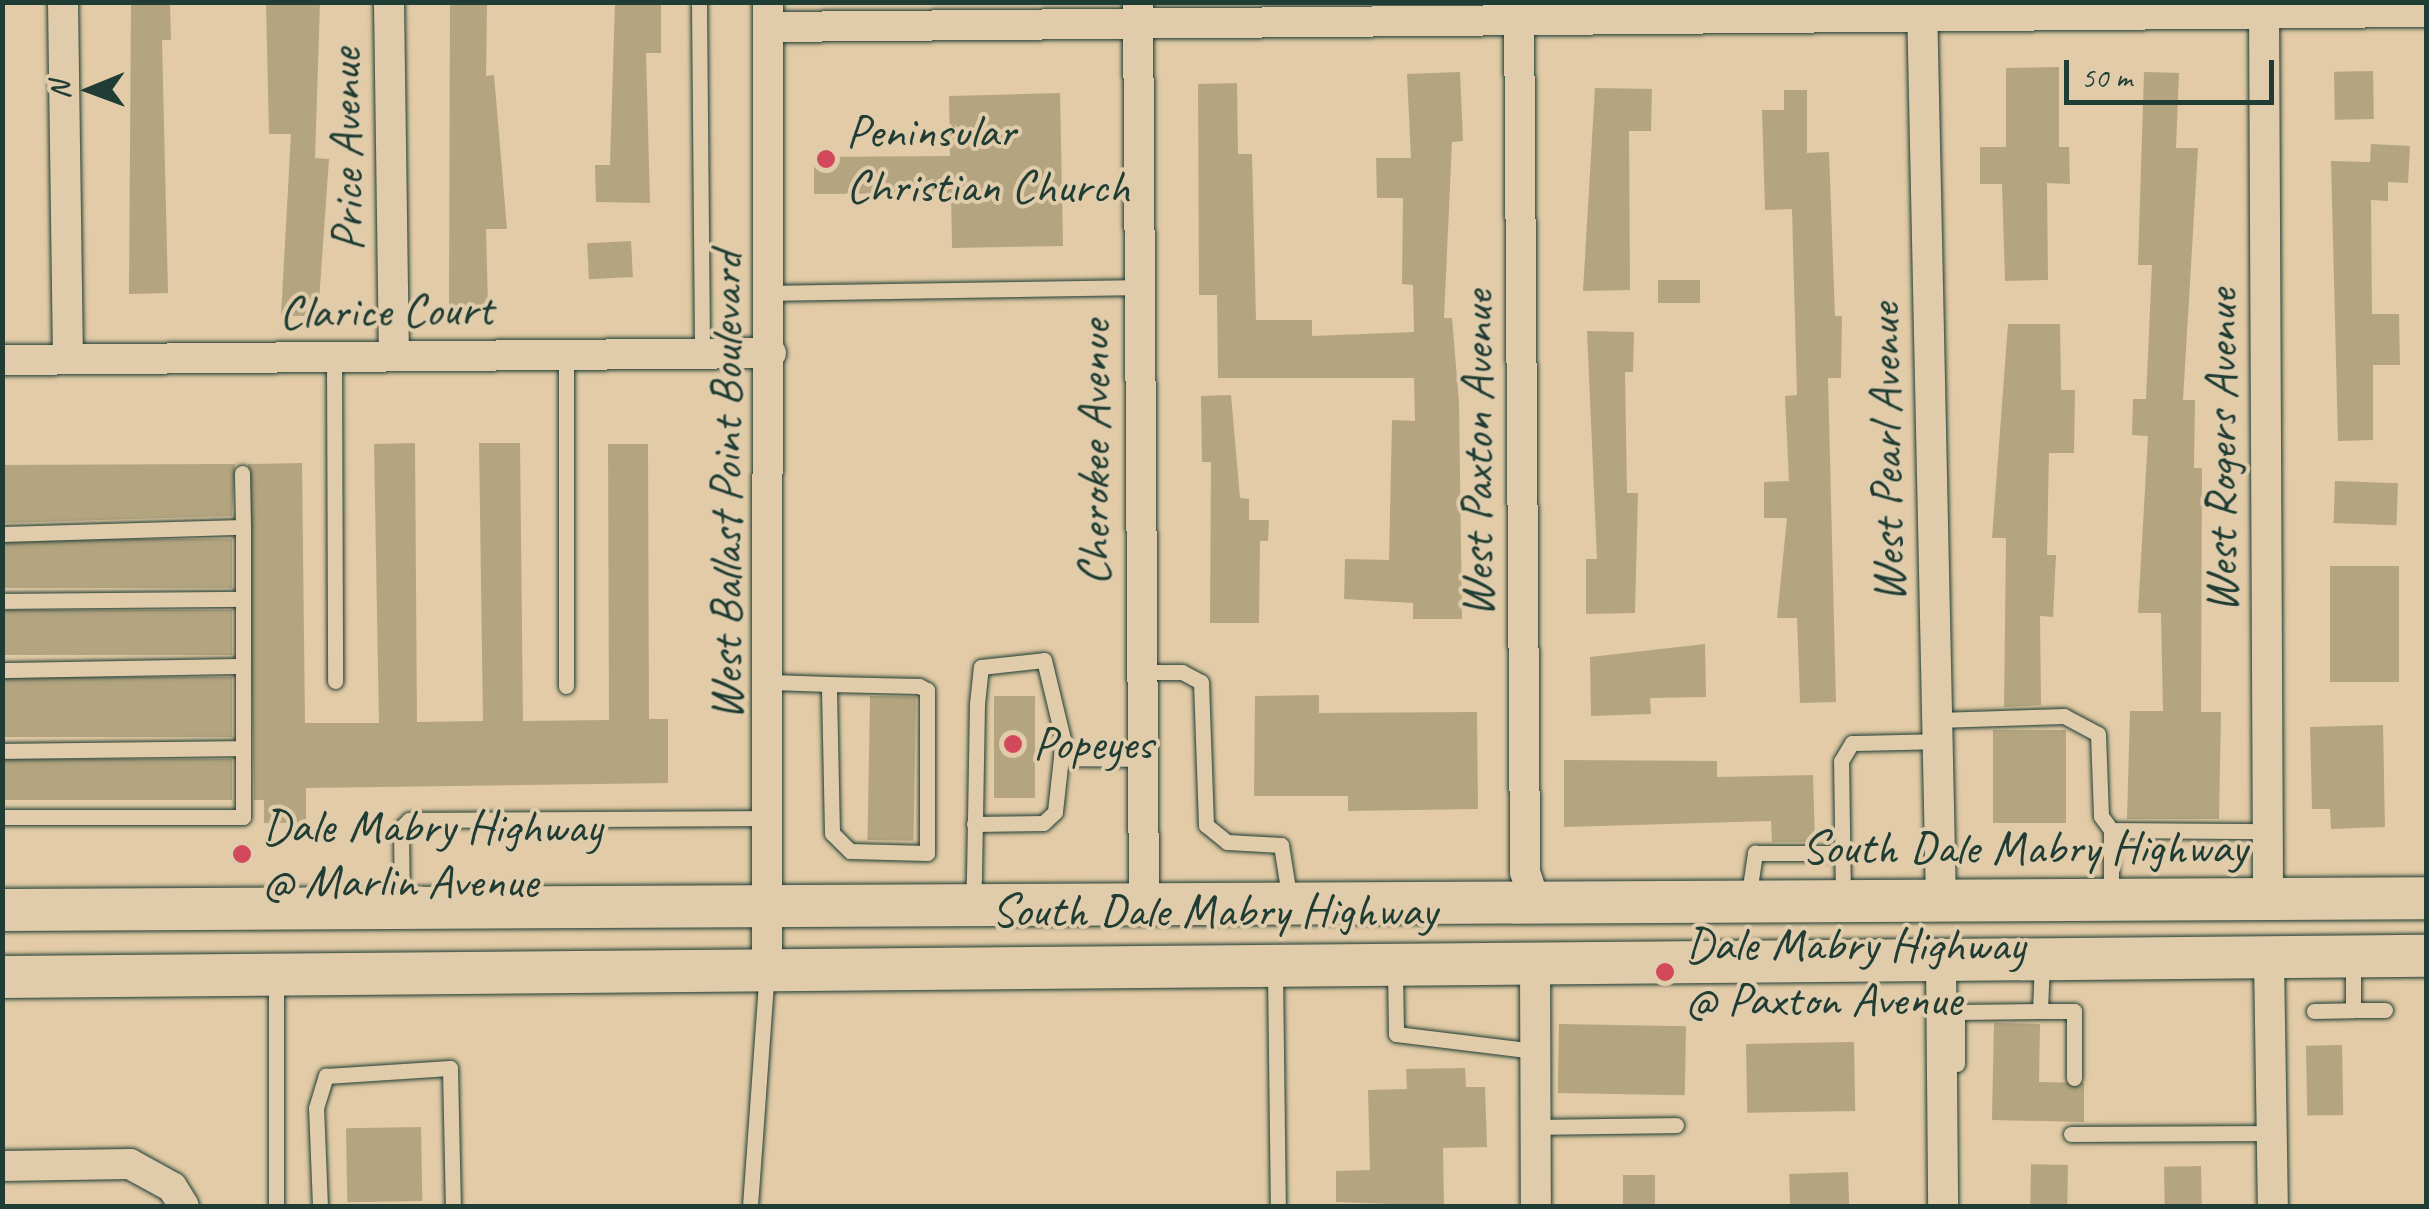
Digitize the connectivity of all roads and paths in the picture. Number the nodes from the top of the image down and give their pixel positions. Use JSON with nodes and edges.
{"nodes":[{"id":1,"x":64,"y":2,"type":"edge"},
{"id":2,"x":389,"y":2,"type":"edge"},
{"id":3,"x":699,"y":2,"type":"edge"},
{"id":4,"x":2264,"y":8,"type":"edge"},
{"id":5,"x":1922,"y":10,"type":"edge"},
{"id":6,"x":1519,"y":12,"type":"edge"},
{"id":7,"x":2426,"y":12,"type":"edge"},
{"id":8,"x":1138,"y":14,"type":"edge"},
{"id":9,"x":768,"y":15,"type":"edge"},
{"id":10,"x":1138,"y":286,"type":"junction"},
{"id":11,"x":770,"y":294,"type":"junction"},
{"id":12,"x":771,"y":353,"type":"junction"},
{"id":13,"x":566,"y":354,"type":"junction"},
{"id":14,"x":702,"y":354,"type":"junction"},
{"id":15,"x":394,"y":356,"type":"junction"},
{"id":16,"x":334,"y":357,"type":"junction"},
{"id":17,"x":68,"y":359,"type":"junction"},
{"id":18,"x":2,"y":360,"type":"edge"},
{"id":19,"x":242,"y":473,"type":"dead end"},
{"id":20,"x":242,"y":527,"type":"junction"},
{"id":21,"x":2,"y":534,"type":"edge"},
{"id":22,"x":243,"y":599,"type":"junction"},
{"id":23,"x":2,"y":601,"type":"edge"},
{"id":24,"x":243,"y":666,"type":"junction"},
{"id":25,"x":2,"y":670,"type":"edge"},
{"id":26,"x":1141,"y":672,"type":"junction"},
{"id":27,"x":334,"y":681,"type":"dead end"},
{"id":28,"x":772,"y":682,"type":"junction"},
{"id":29,"x":830,"y":684,"type":"junction"},
{"id":30,"x":566,"y":686,"type":"dead end"},
{"id":31,"x":1938,"y":730,"type":"junction"},
{"id":32,"x":243,"y":748,"type":"junction"},
{"id":33,"x":2,"y":751,"type":"edge"},
{"id":34,"x":1064,"y":758,"type":"junction"},
{"id":35,"x":1142,"y":759,"type":"junction"},
{"id":36,"x":2,"y":817,"type":"edge"},
{"id":37,"x":774,"y":818,"type":"junction"},
{"id":38,"x":974,"y":824,"type":"junction"},
{"id":39,"x":2111,"y":830,"type":"junction"},
{"id":40,"x":2268,"y":831,"type":"junction"},
{"id":41,"x":1842,"y":854,"type":"junction"},
{"id":42,"x":2268,"y":899,"type":"junction"},
{"id":43,"x":2426,"y":899,"type":"edge"},
{"id":44,"x":2111,"y":900,"type":"junction"},
{"id":45,"x":1941,"y":902,"type":"junction"},
{"id":46,"x":1290,"y":903,"type":"junction"},
{"id":47,"x":1534,"y":903,"type":"junction"},
{"id":48,"x":1701,"y":903,"type":"junction"},
{"id":49,"x":1748,"y":903,"type":"junction"},
{"id":50,"x":1843,"y":903,"type":"junction"},
{"id":51,"x":1144,"y":904,"type":"junction"},
{"id":52,"x":973,"y":905,"type":"junction"},
{"id":53,"x":771,"y":906,"type":"junction"},
{"id":54,"x":402,"y":908,"type":"junction"},
{"id":55,"x":276,"y":909,"type":"junction"},
{"id":56,"x":2,"y":910,"type":"edge"},
{"id":57,"x":2426,"y":956,"type":"edge"},
{"id":58,"x":2352,"y":958,"type":"junction"},
{"id":59,"x":2269,"y":959,"type":"junction"},
{"id":60,"x":2042,"y":961,"type":"junction"},
{"id":61,"x":1382,"y":962,"type":"junction"},
{"id":62,"x":1535,"y":962,"type":"junction"},
{"id":63,"x":1942,"y":962,"type":"junction"},
{"id":64,"x":2108,"y":962,"type":"junction"},
{"id":65,"x":1274,"y":963,"type":"junction"},
{"id":66,"x":767,"y":969,"type":"junction"},
{"id":67,"x":2,"y":977,"type":"edge"},
{"id":68,"x":276,"y":977,"type":"junction"},
{"id":69,"x":2353,"y":1010,"type":"junction"},
{"id":70,"x":2385,"y":1010,"type":"dead end"},
{"id":71,"x":2040,"y":1011,"type":"junction"},
{"id":72,"x":2314,"y":1011,"type":"dead end"},
{"id":73,"x":1535,"y":1051,"type":"junction"},
{"id":74,"x":2074,"y":1078,"type":"dead end"},
{"id":75,"x":1942,"y":1116,"type":"junction"},
{"id":76,"x":1676,"y":1125,"type":"dead end"},
{"id":77,"x":1536,"y":1127,"type":"junction"},
{"id":78,"x":2272,"y":1132,"type":"junction"},
{"id":79,"x":2071,"y":1134,"type":"dead end"},
{"id":80,"x":2,"y":1166,"type":"edge"},
{"id":81,"x":184,"y":1206,"type":"edge"},
{"id":82,"x":276,"y":1206,"type":"edge"},
{"id":83,"x":320,"y":1206,"type":"edge"},
{"id":84,"x":453,"y":1206,"type":"edge"},
{"id":85,"x":750,"y":1206,"type":"edge"},
{"id":86,"x":1278,"y":1206,"type":"edge"},
{"id":87,"x":1536,"y":1206,"type":"edge"},
{"id":88,"x":1943,"y":1206,"type":"edge"},
{"id":89,"x":2273,"y":1206,"type":"edge"}],
"edges":[{"from":1,"to":17,"type":"street"},
{"from":2,"to":15,"type":"street","name":"Price Avenue"},
{"from":3,"to":14,"type":"lane"},
{"from":4,"to":5,"type":"street"},
{"from":4,"to":7,"type":"street"},
{"from":4,"to":40,"type":"street","name":"West Rogers Avenue"},
{"from":5,"to":6,"type":"street"},
{"from":5,"to":31,"type":"street","name":"West Pearl Avenue"},
{"from":6,"to":8,"type":"street"},
{"from":6,"to":47,"type":"street","name":"West Paxton Avenue"},
{"from":8,"to":9,"type":"street"},
{"from":8,"to":10,"type":"street","name":"Cherokee Avenue"},
{"from":9,"to":11,"type":"street","name":"West Ballast Point Boulevard"},
{"from":10,"to":11,"type":"lane"},
{"from":10,"to":26,"type":"street","name":"Cherokee Avenue"},
{"from":11,"to":12,"type":"street","name":"West Ballast Point Boulevard"},
{"from":12,"to":14,"type":"street","name":"Clarice Court"},
{"from":12,"to":28,"type":"street","name":"West Ballast Point Boulevard"},
{"from":13,"to":14,"type":"street","name":"Clarice Court"},
{"from":13,"to":15,"type":"street","name":"Clarice Court"},
{"from":13,"to":30,"type":"lane"},
{"from":15,"to":16,"type":"street","name":"Clarice Court"},
{"from":16,"to":17,"type":"street","name":"Clarice Court"},
{"from":16,"to":27,"type":"lane"},
{"from":17,"to":18,"type":"street","name":"Clarice Court"},
{"from":19,"to":20,"type":"lane"},
{"from":20,"to":21,"type":"lane"},
{"from":20,"to":22,"type":"lane"},
{"from":22,"to":23,"type":"lane"},
{"from":22,"to":24,"type":"lane"},
{"from":24,"to":25,"type":"lane"},
{"from":24,"to":32,"type":"lane"},
{"from":26,"to":35,"type":"street","name":"Cherokee Avenue"},
{"from":26,"to":46,"type":"lane"},
{"from":28,"to":29,"type":"lane"},
{"from":28,"to":37,"type":"street","name":"West Ballast Point Boulevard"},
{"from":29,"to":29,"type":"lane"},
{"from":31,"to":39,"type":"lane"},
{"from":31,"to":41,"type":"lane"},
{"from":31,"to":45,"type":"street","name":"West Pearl Avenue"},
{"from":32,"to":33,"type":"lane"},
{"from":32,"to":36,"type":"lane"},
{"from":34,"to":35,"type":"lane"},
{"from":34,"to":38,"type":"lane"},
{"from":34,"to":38,"type":"lane"},
{"from":35,"to":51,"type":"street","name":"Cherokee Avenue"},
{"from":37,"to":53,"type":"street","name":"West Ballast Point Boulevard"},
{"from":37,"to":54,"type":"lane"},
{"from":38,"to":52,"type":"lane"},
{"from":39,"to":40,"type":"lane"},
{"from":39,"to":44,"type":"lane"},
{"from":40,"to":42,"type":"street","name":"West Rogers Avenue"},
{"from":41,"to":49,"type":"lane"},
{"from":41,"to":50,"type":"lane"},
{"from":42,"to":43,"type":"main road","name":"South Dale Mabry Highway"},
{"from":42,"to":44,"type":"main road","name":"South Dale Mabry Highway"},
{"from":42,"to":64,"type":"main road"},
{"from":43,"to":59,"type":"main road"},
{"from":44,"to":45,"type":"main road","name":"South Dale Mabry Highway"},
{"from":45,"to":50,"type":"main road","name":"South Dale Mabry Highway"},
{"from":46,"to":47,"type":"main road","name":"South Dale Mabry Highway"},
{"from":46,"to":51,"type":"main road","name":"South Dale Mabry Highway"},
{"from":47,"to":48,"type":"main road","name":"South Dale Mabry Highway"},
{"from":47,"to":61,"type":"main road"},
{"from":48,"to":49,"type":"main road","name":"South Dale Mabry Highway"},
{"from":48,"to":62,"type":"main road"},
{"from":49,"to":50,"type":"main road","name":"South Dale Mabry Highway"},
{"from":51,"to":52,"type":"main road","name":"South Dale Mabry Highway"},
{"from":52,"to":53,"type":"main road","name":"South Dale Mabry Highway"},
{"from":53,"to":54,"type":"main road","name":"South Dale Mabry Highway"},
{"from":53,"to":66,"type":"street","name":"West Ballast Point Boulevard"},
{"from":54,"to":55,"type":"main road","name":"South Dale Mabry Highway"},
{"from":55,"to":56,"type":"main road","name":"South Dale Mabry Highway"},
{"from":55,"to":68,"type":"main road"},
{"from":57,"to":58,"type":"main road","name":"South Dale Mabry Highway"},
{"from":58,"to":59,"type":"main road","name":"South Dale Mabry Highway"},
{"from":58,"to":69,"type":"lane"},
{"from":59,"to":64,"type":"main road","name":"South Dale Mabry Highway"},
{"from":59,"to":78,"type":"street"},
{"from":60,"to":63,"type":"main road","name":"South Dale Mabry Highway"},
{"from":60,"to":64,"type":"main road","name":"South Dale Mabry Highway"},
{"from":60,"to":71,"type":"lane"},
{"from":61,"to":62,"type":"main road","name":"South Dale Mabry Highway"},
{"from":61,"to":65,"type":"main road","name":"South Dale Mabry Highway"},
{"from":61,"to":73,"type":"lane"},
{"from":62,"to":63,"type":"main road","name":"South Dale Mabry Highway"},
{"from":62,"to":73,"type":"street"},
{"from":63,"to":75,"type":"street"},
{"from":65,"to":66,"type":"main road","name":"South Dale Mabry Highway"},
{"from":65,"to":86,"type":"lane"},
{"from":66,"to":68,"type":"main road","name":"South Dale Mabry Highway"},
{"from":66,"to":85,"type":"lane"},
{"from":67,"to":68,"type":"main road","name":"South Dale Mabry Highway"},
{"from":68,"to":82,"type":"lane"},
{"from":69,"to":70,"type":"lane"},
{"from":69,"to":72,"type":"lane"},
{"from":71,"to":74,"type":"lane"},
{"from":71,"to":75,"type":"lane"},
{"from":73,"to":77,"type":"street"},
{"from":75,"to":88,"type":"street"},
{"from":76,"to":77,"type":"lane"},
{"from":77,"to":87,"type":"street"},
{"from":78,"to":79,"type":"lane"},
{"from":78,"to":89,"type":"street"},
{"from":80,"to":81,"type":"street"},
{"from":83,"to":84,"type":"lane"}]}
